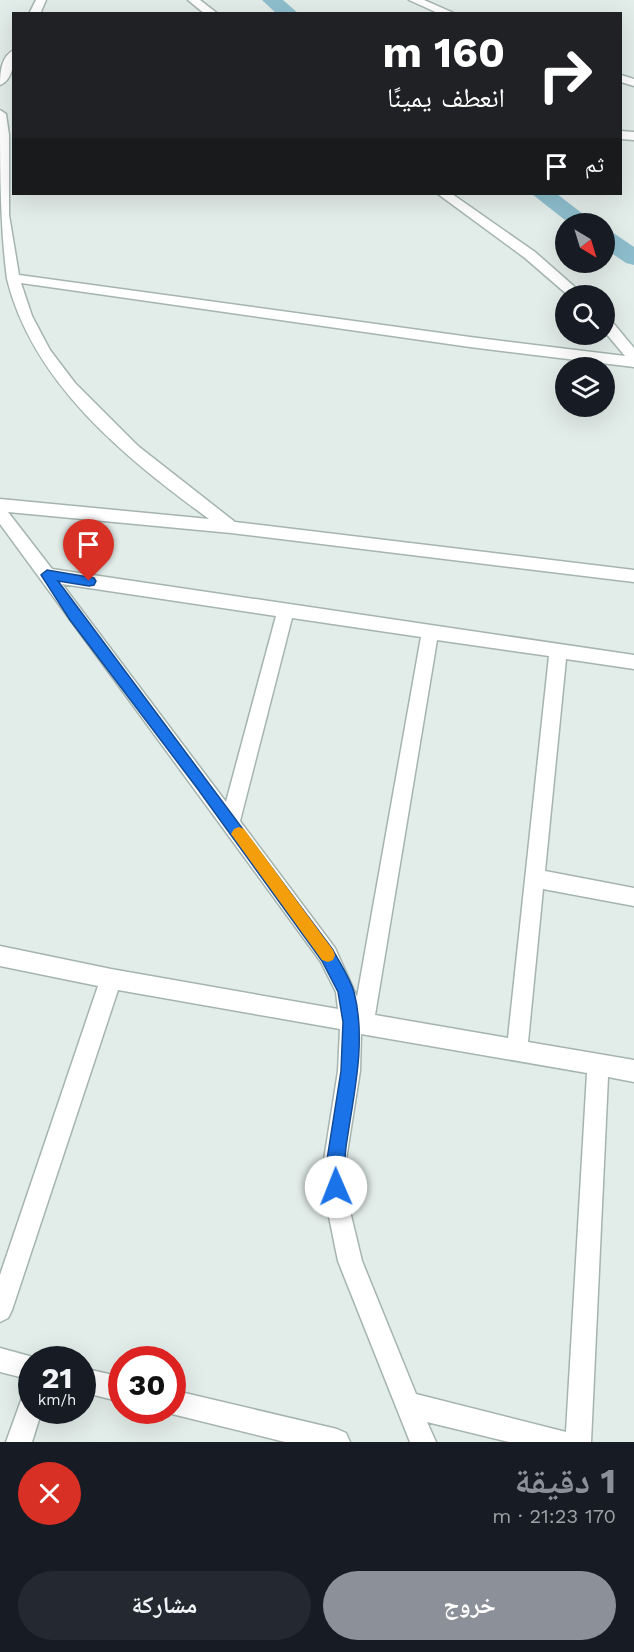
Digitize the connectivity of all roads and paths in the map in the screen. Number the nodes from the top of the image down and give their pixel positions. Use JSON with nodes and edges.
{"nodes":[{"id":1,"x":193,"y":0,"type":"edge"},
{"id":2,"x":414,"y":0,"type":"edge"},
{"id":3,"x":210,"y":12,"type":"edge"},
{"id":4,"x":446,"y":12,"type":"edge"},
{"id":5,"x":12,"y":57,"type":"edge"},
{"id":6,"x":0,"y":82,"type":"edge"},
{"id":7,"x":0,"y":114,"type":"edge"},
{"id":8,"x":445,"y":195,"type":"edge"},
{"id":9,"x":13,"y":278,"type":"junction"},
{"id":10,"x":568,"y":285,"type":"edge"},
{"id":11,"x":615,"y":335,"type":"edge"},
{"id":12,"x":634,"y":360,"type":"edge"},
{"id":13,"x":0,"y":505,"type":"edge"},
{"id":14,"x":0,"y":512,"type":"edge"},
{"id":15,"x":231,"y":527,"type":"junction"},
{"id":16,"x":47,"y":575,"type":"junction"},
{"id":17,"x":634,"y":576,"type":"edge"},
{"id":18,"x":286,"y":610,"type":"junction"},
{"id":19,"x":430,"y":632,"type":"junction"},
{"id":20,"x":558,"y":651,"type":"junction"},
{"id":21,"x":634,"y":663,"type":"edge"},
{"id":22,"x":230,"y":822,"type":"junction"},
{"id":23,"x":534,"y":878,"type":"junction"},
{"id":24,"x":634,"y":897,"type":"edge"},
{"id":25,"x":0,"y":956,"type":"edge"},
{"id":26,"x":111,"y":979,"type":"junction"},
{"id":27,"x":357,"y":1024,"type":"junction"},
{"id":28,"x":517,"y":1050,"type":"junction"},
{"id":29,"x":598,"y":1064,"type":"junction"},
{"id":30,"x":634,"y":1071,"type":"edge"},
{"id":31,"x":0,"y":1310,"type":"edge"},
{"id":32,"x":0,"y":1360,"type":"edge"},
{"id":33,"x":18,"y":1364,"type":"edge"},
{"id":34,"x":406,"y":1404,"type":"junction"},
{"id":35,"x":186,"y":1405,"type":"edge"},
{"id":36,"x":25,"y":1424,"type":"edge"},
{"id":37,"x":19,"y":1442,"type":"edge"},
{"id":38,"x":337,"y":1442,"type":"edge"},
{"id":39,"x":423,"y":1442,"type":"edge"},
{"id":40,"x":560,"y":1442,"type":"edge"},
{"id":41,"x":578,"y":1442,"type":"edge"}],
"edges":[{"from":1,"to":3,"type":"street"},
{"from":2,"to":4,"type":"street"},
{"from":5,"to":6,"type":"street"},
{"from":7,"to":9,"type":"street"},
{"from":8,"to":10,"type":"street"},
{"from":9,"to":12,"type":"street"},
{"from":9,"to":15,"type":"street"},
{"from":11,"to":12,"type":"street"},
{"from":13,"to":15,"type":"street"},
{"from":14,"to":16,"type":"street"},
{"from":15,"to":17,"type":"street"},
{"from":16,"to":18,"type":"street"},
{"from":16,"to":22,"type":"street"},
{"from":18,"to":19,"type":"street"},
{"from":18,"to":22,"type":"street"},
{"from":19,"to":20,"type":"street"},
{"from":19,"to":27,"type":"street"},
{"from":20,"to":21,"type":"street"},
{"from":20,"to":23,"type":"street"},
{"from":22,"to":27,"type":"street"},
{"from":23,"to":24,"type":"street"},
{"from":23,"to":28,"type":"street"},
{"from":25,"to":26,"type":"street"},
{"from":26,"to":27,"type":"street"},
{"from":26,"to":31,"type":"street"},
{"from":27,"to":28,"type":"street"},
{"from":27,"to":34,"type":"street"},
{"from":28,"to":29,"type":"street"},
{"from":29,"to":30,"type":"street"},
{"from":29,"to":41,"type":"street"},
{"from":32,"to":33,"type":"street"},
{"from":34,"to":39,"type":"street"},
{"from":34,"to":40,"type":"street"},
{"from":35,"to":38,"type":"street"},
{"from":36,"to":37,"type":"street"}]}
